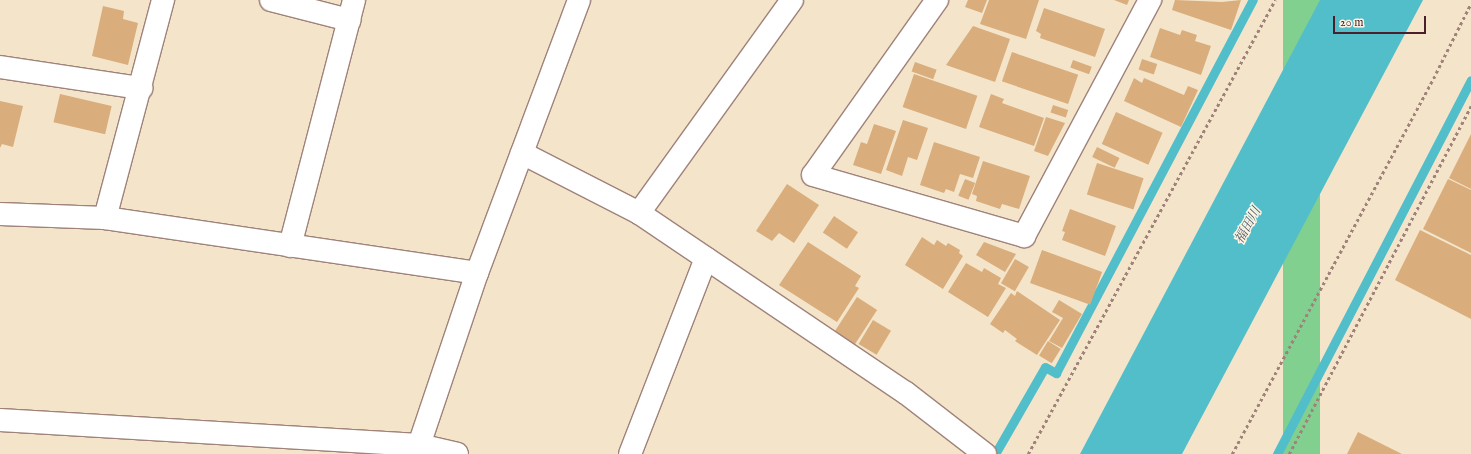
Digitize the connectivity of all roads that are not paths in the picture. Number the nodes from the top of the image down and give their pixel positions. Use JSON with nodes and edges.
{"nodes":[{"id":1,"x":163,"y":0,"type":"edge"},
{"id":2,"x":271,"y":0,"type":"edge"},
{"id":3,"x":579,"y":0,"type":"edge"},
{"id":4,"x":792,"y":0,"type":"edge"},
{"id":5,"x":937,"y":0,"type":"edge"},
{"id":6,"x":1150,"y":0,"type":"edge"},
{"id":7,"x":352,"y":10,"type":"edge"},
{"id":8,"x":0,"y":68,"type":"edge"},
{"id":9,"x":141,"y":88,"type":"junction"},
{"id":10,"x":522,"y":153,"type":"junction"},
{"id":11,"x":639,"y":213,"type":"junction"},
{"id":12,"x":0,"y":214,"type":"edge"},
{"id":13,"x":105,"y":218,"type":"junction"},
{"id":14,"x":290,"y":246,"type":"junction"},
{"id":15,"x":706,"y":258,"type":"junction"},
{"id":16,"x":476,"y":273,"type":"junction"},
{"id":17,"x":0,"y":420,"type":"edge"},
{"id":18,"x":418,"y":449,"type":"edge"},
{"id":19,"x":973,"y":450,"type":"edge"},
{"id":20,"x":457,"y":454,"type":"edge"},
{"id":21,"x":630,"y":454,"type":"edge"}],
"edges":[{"from":1,"to":9,"type":"street"},
{"from":2,"to":7,"type":"street"},
{"from":3,"to":10,"type":"street"},
{"from":4,"to":11,"type":"street"},
{"from":5,"to":6,"type":"street"},
{"from":7,"to":14,"type":"street"},
{"from":8,"to":9,"type":"street"},
{"from":9,"to":13,"type":"street"},
{"from":10,"to":11,"type":"street"},
{"from":10,"to":16,"type":"street"},
{"from":11,"to":15,"type":"street"},
{"from":12,"to":13,"type":"street"},
{"from":13,"to":14,"type":"street"},
{"from":14,"to":16,"type":"street"},
{"from":15,"to":19,"type":"street"},
{"from":15,"to":21,"type":"street"},
{"from":16,"to":18,"type":"street"},
{"from":17,"to":18,"type":"street"},
{"from":18,"to":20,"type":"street"}]}
